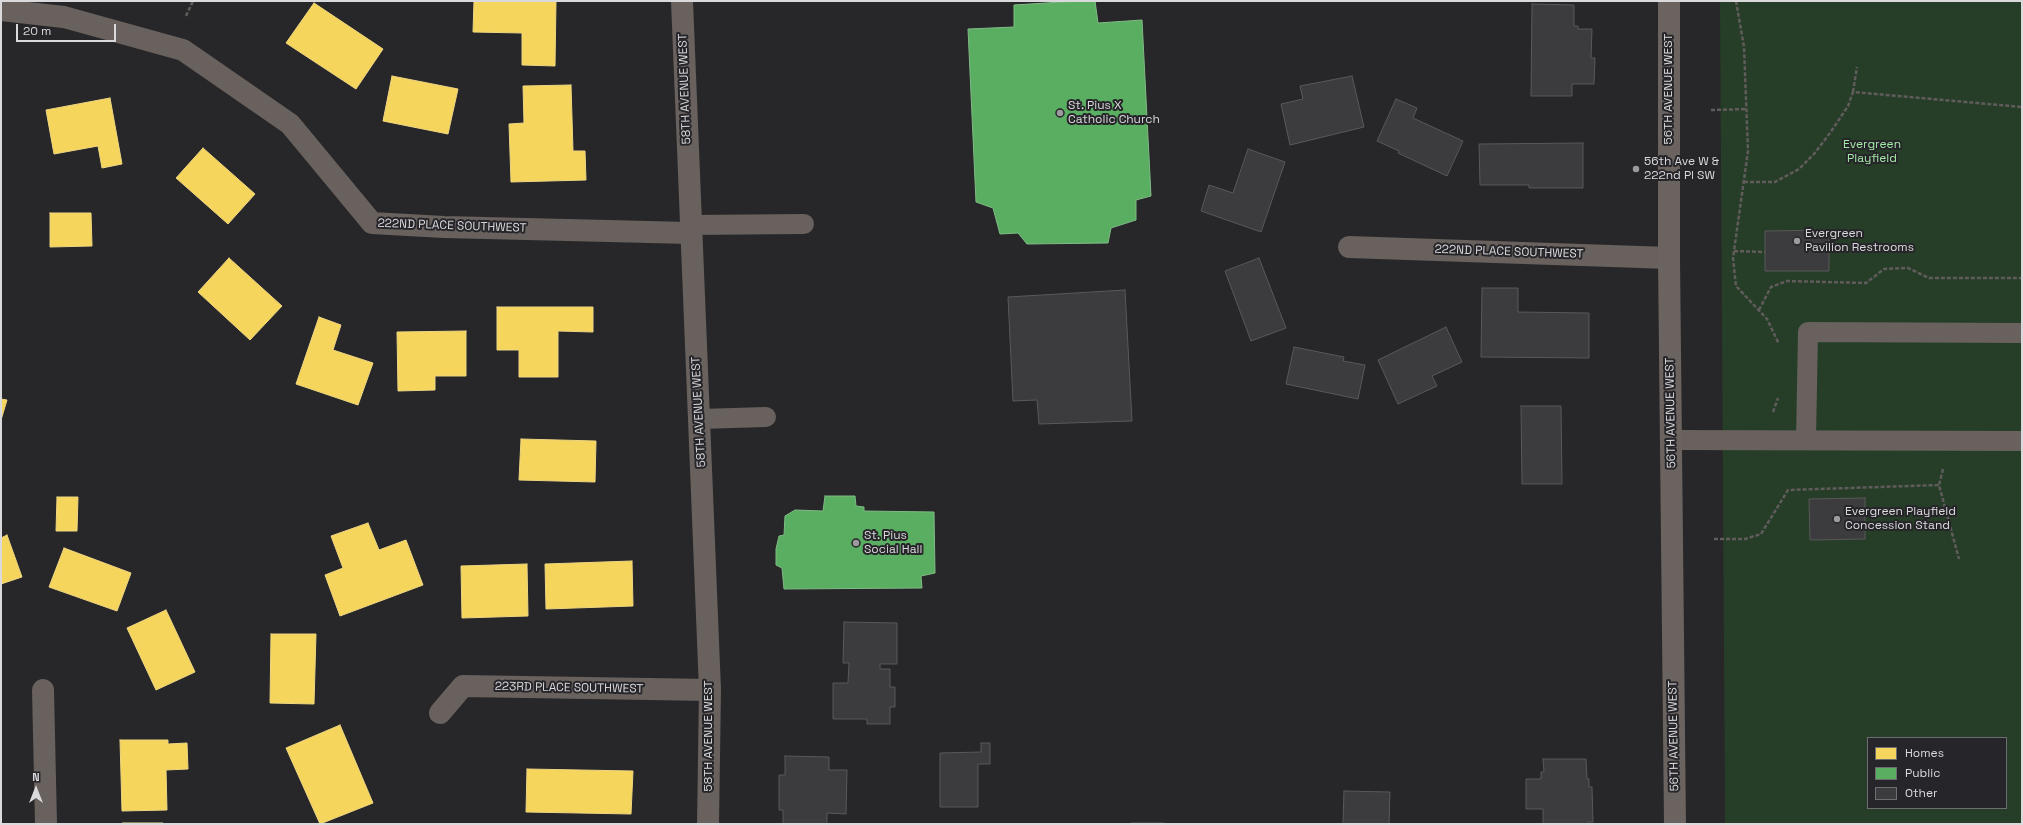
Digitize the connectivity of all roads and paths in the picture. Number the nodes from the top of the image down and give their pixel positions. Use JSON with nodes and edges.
{"nodes":[{"id":1,"x":193,"y":1,"type":"edge"},
{"id":2,"x":682,"y":1,"type":"edge"},
{"id":3,"x":1669,"y":1,"type":"edge"},
{"id":4,"x":1736,"y":1,"type":"edge"},
{"id":5,"x":1,"y":10,"type":"edge"},
{"id":6,"x":186,"y":16,"type":"dead end"},
{"id":7,"x":1857,"y":67,"type":"dead end"},
{"id":8,"x":1853,"y":92,"type":"junction"},
{"id":9,"x":2022,"y":107,"type":"edge"},
{"id":10,"x":1711,"y":110,"type":"dead end"},
{"id":11,"x":1747,"y":110,"type":"junction"},
{"id":12,"x":1744,"y":182,"type":"junction"},
{"id":13,"x":804,"y":224,"type":"dead end"},
{"id":14,"x":690,"y":229,"type":"junction"},
{"id":15,"x":1350,"y":247,"type":"dead end"},
{"id":16,"x":1734,"y":251,"type":"junction"},
{"id":17,"x":1764,"y":252,"type":"dead end"},
{"id":18,"x":1669,"y":258,"type":"junction"},
{"id":19,"x":2022,"y":278,"type":"edge"},
{"id":20,"x":1759,"y":310,"type":"junction"},
{"id":21,"x":2022,"y":333,"type":"edge"},
{"id":22,"x":1781,"y":348,"type":"dead end"},
{"id":23,"x":1778,"y":396,"type":"dead end"},
{"id":24,"x":766,"y":417,"type":"dead end"},
{"id":25,"x":700,"y":419,"type":"junction"},
{"id":26,"x":1671,"y":440,"type":"junction"},
{"id":27,"x":1765,"y":440,"type":"junction"},
{"id":28,"x":1806,"y":440,"type":"junction"},
{"id":29,"x":2022,"y":441,"type":"edge"},
{"id":30,"x":1945,"y":464,"type":"dead end"},
{"id":31,"x":1939,"y":485,"type":"junction"},
{"id":32,"x":1714,"y":539,"type":"dead end"},
{"id":33,"x":1959,"y":559,"type":"dead end"},
{"id":34,"x":43,"y":690,"type":"dead end"},
{"id":35,"x":710,"y":690,"type":"junction"},
{"id":36,"x":440,"y":713,"type":"dead end"},
{"id":37,"x":46,"y":824,"type":"edge"},
{"id":38,"x":708,"y":824,"type":"edge"},
{"id":39,"x":1675,"y":824,"type":"edge"}],
"edges":[{"from":1,"to":6,"type":"path"},
{"from":2,"to":14,"type":"street","name":"58TH AVENUE WEST"},
{"from":3,"to":18,"type":"main road","name":"56TH AVENUE WEST"},
{"from":4,"to":11,"type":"path"},
{"from":5,"to":14,"type":"street","name":"222ND PLACE SOUTHWEST"},
{"from":7,"to":8,"type":"path"},
{"from":8,"to":9,"type":"path"},
{"from":8,"to":12,"type":"path"},
{"from":10,"to":11,"type":"path"},
{"from":11,"to":12,"type":"path"},
{"from":12,"to":16,"type":"path"},
{"from":13,"to":14,"type":"lane"},
{"from":14,"to":25,"type":"street","name":"58TH AVENUE WEST"},
{"from":15,"to":18,"type":"street","name":"222ND PLACE SOUTHWEST"},
{"from":16,"to":17,"type":"path"},
{"from":16,"to":20,"type":"path"},
{"from":18,"to":26,"type":"main road","name":"56TH AVENUE WEST"},
{"from":19,"to":20,"type":"path"},
{"from":20,"to":22,"type":"path"},
{"from":21,"to":28,"type":"lane"},
{"from":23,"to":27,"type":"path"},
{"from":24,"to":25,"type":"lane"},
{"from":25,"to":35,"type":"street","name":"58TH AVENUE WEST"},
{"from":26,"to":27,"type":"lane"},
{"from":26,"to":39,"type":"main road","name":"56TH AVENUE WEST"},
{"from":27,"to":28,"type":"lane"},
{"from":28,"to":29,"type":"lane"},
{"from":30,"to":31,"type":"path"},
{"from":31,"to":32,"type":"path"},
{"from":31,"to":33,"type":"path"},
{"from":34,"to":37,"type":"street"},
{"from":35,"to":36,"type":"street","name":"223RD PLACE SOUTHWEST"},
{"from":35,"to":38,"type":"street","name":"58TH AVENUE WEST"}]}
